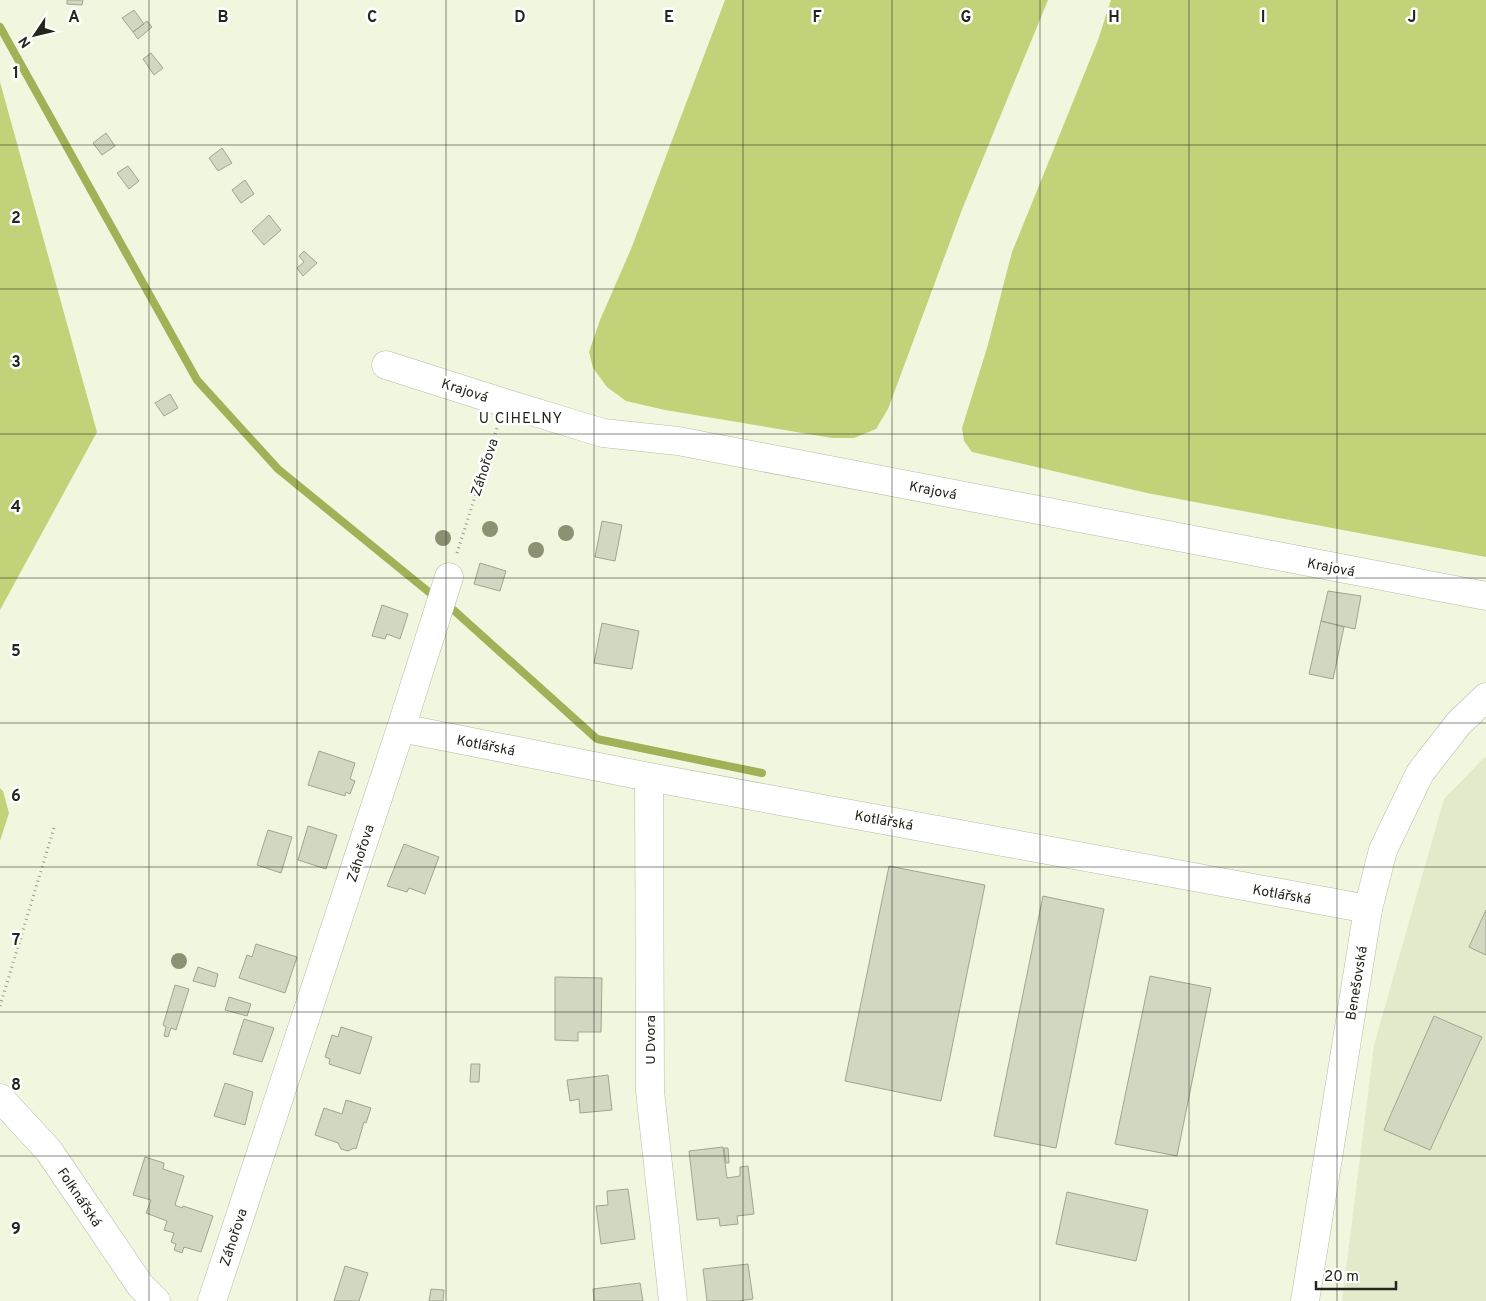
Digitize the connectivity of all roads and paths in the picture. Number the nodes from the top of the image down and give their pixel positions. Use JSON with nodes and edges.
{"nodes":[{"id":1,"x":386,"y":365,"type":"dead end"},
{"id":2,"x":505,"y":403,"type":"junction"},
{"id":3,"x":449,"y":577,"type":"joint"},
{"id":4,"x":1486,"y":596,"type":"edge"},
{"id":5,"x":1486,"y":697,"type":"edge"},
{"id":6,"x":401,"y":728,"type":"junction"},
{"id":7,"x":649,"y":777,"type":"junction"},
{"id":8,"x":54,"y":828,"type":"dead end"},
{"id":9,"x":1368,"y":909,"type":"junction"},
{"id":10,"x":0,"y":1006,"type":"edge"},
{"id":11,"x":0,"y":1098,"type":"edge"},
{"id":12,"x":156,"y":1301,"type":"edge"},
{"id":13,"x":212,"y":1301,"type":"edge"},
{"id":14,"x":673,"y":1301,"type":"edge"},
{"id":15,"x":1305,"y":1301,"type":"edge"}],
"edges":[{"from":1,"to":2,"type":"street","name":"Krajová"},
{"from":2,"to":3,"type":"path","name":"Záhořova"},
{"from":2,"to":4,"type":"street","name":"Krajová"},
{"from":3,"to":6,"type":"street","name":"Záhořova"},
{"from":5,"to":9,"type":"street","name":"Benešovská"},
{"from":6,"to":7,"type":"street","name":"Kotlářská"},
{"from":6,"to":13,"type":"street","name":"Záhořova"},
{"from":7,"to":9,"type":"street","name":"Kotlářská"},
{"from":7,"to":14,"type":"street","name":"U Dvora"},
{"from":8,"to":10,"type":"path"},
{"from":9,"to":15,"type":"street","name":"Benešovská"},
{"from":11,"to":12,"type":"street","name":"Folknářská"}]}
